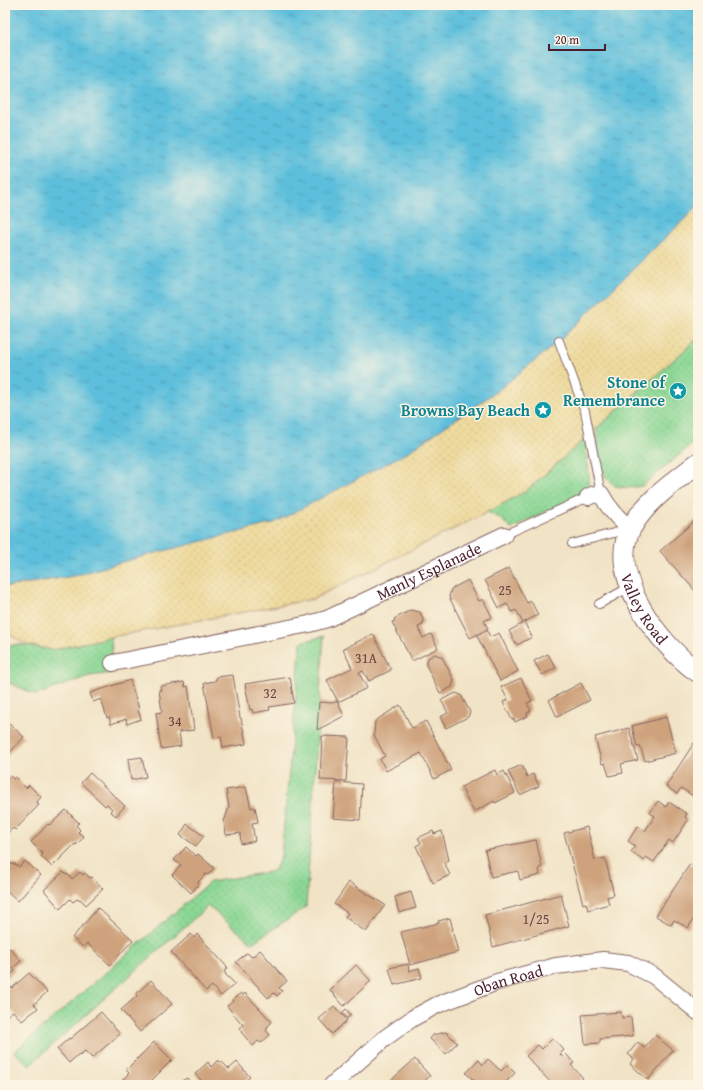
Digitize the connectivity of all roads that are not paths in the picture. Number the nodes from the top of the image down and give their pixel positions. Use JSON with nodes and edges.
{"nodes":[{"id":1,"x":559,"y":341,"type":"dead end"},
{"id":2,"x":698,"y":463,"type":"edge"},
{"id":3,"x":594,"y":496,"type":"junction"},
{"id":4,"x":630,"y":529,"type":"junction"},
{"id":5,"x":504,"y":536,"type":"joint"},
{"id":6,"x":572,"y":544,"type":"dead end"},
{"id":7,"x":630,"y":587,"type":"junction"},
{"id":8,"x":599,"y":604,"type":"dead end"},
{"id":9,"x":113,"y":662,"type":"dead end"},
{"id":10,"x":698,"y":672,"type":"edge"},
{"id":11,"x":698,"y":1012,"type":"edge"},
{"id":12,"x":332,"y":1085,"type":"edge"}],
"edges":[{"from":1,"to":3,"type":"lane"},
{"from":2,"to":4,"type":"street"},
{"from":3,"to":4,"type":"street"},
{"from":3,"to":5,"type":"lane","name":"Manly Esplanade"},
{"from":4,"to":6,"type":"lane"},
{"from":4,"to":7,"type":"street","name":"Valley Road"},
{"from":5,"to":9,"type":"street","name":"Manly Esplanade"},
{"from":7,"to":8,"type":"lane"},
{"from":7,"to":10,"type":"street","name":"Valley Road"},
{"from":11,"to":12,"type":"street","name":"Oban Road"}]}
